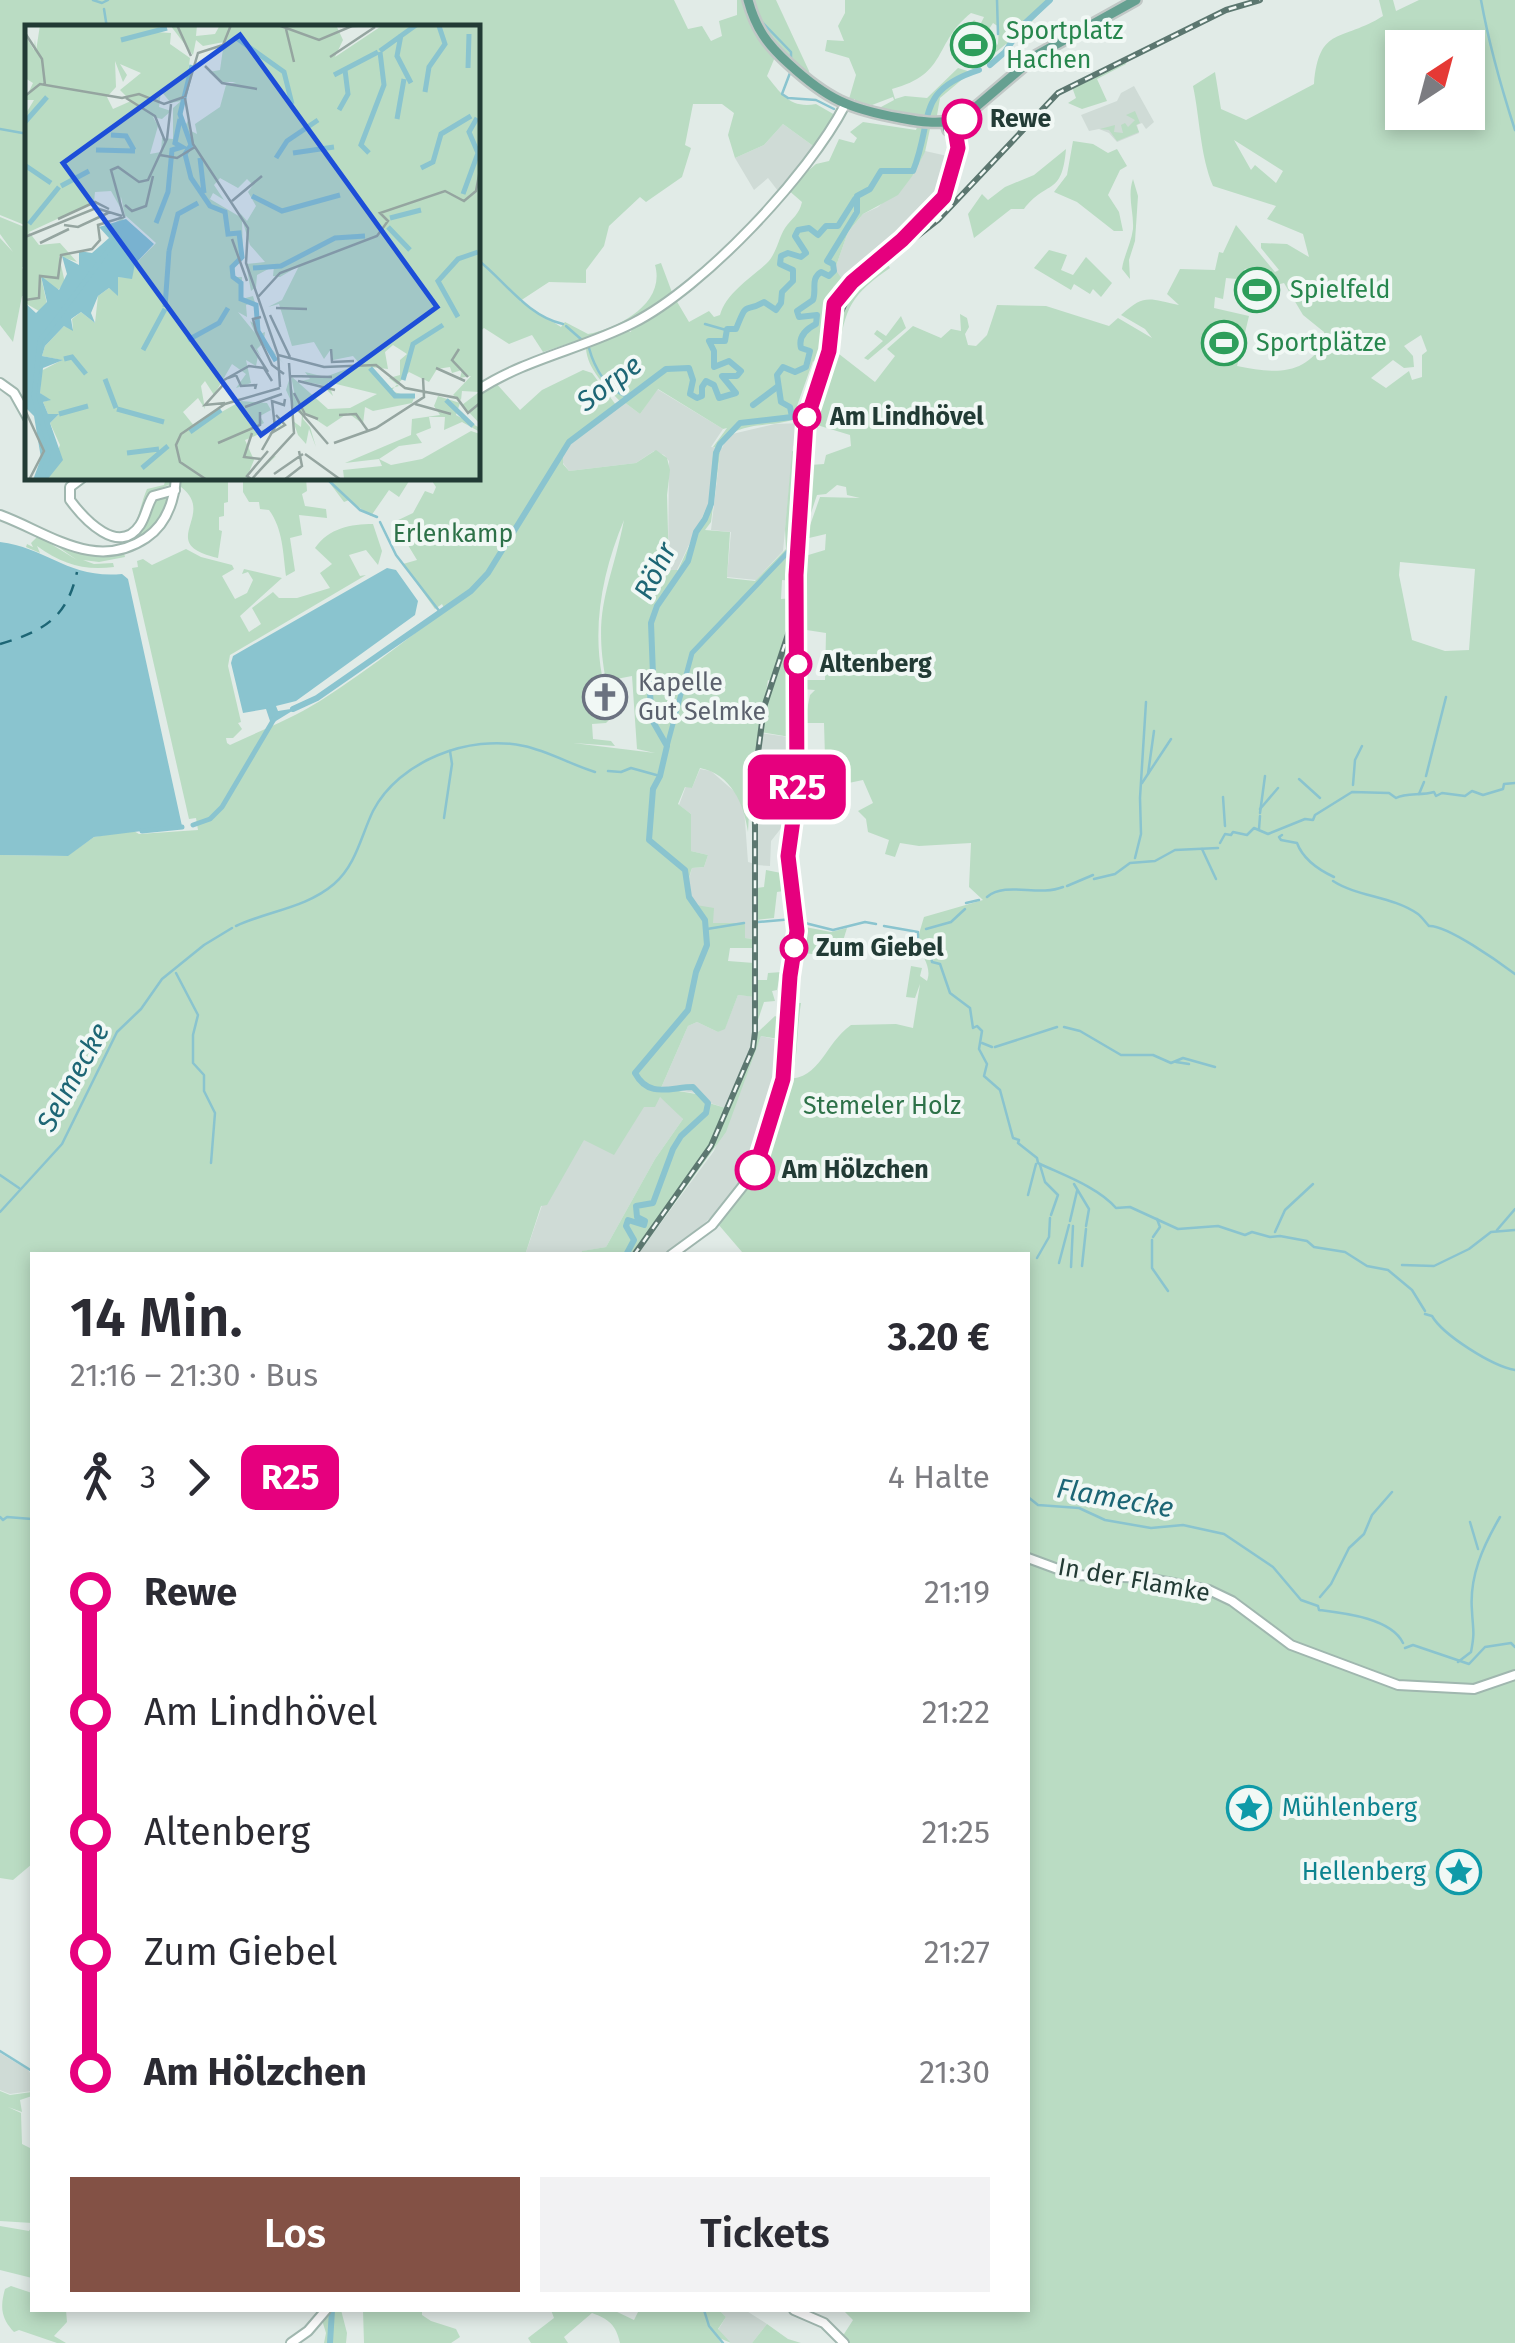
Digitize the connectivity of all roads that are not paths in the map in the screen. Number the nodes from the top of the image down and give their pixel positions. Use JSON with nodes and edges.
{"nodes":[{"id":1,"x":748,"y":0,"type":"edge"},
{"id":2,"x":1136,"y":0,"type":"edge"},
{"id":3,"x":832,"y":100,"type":"junction"},
{"id":4,"x":845,"y":105,"type":"junction"},
{"id":5,"x":839,"y":116,"type":"junction"},
{"id":6,"x":950,"y":125,"type":"junction"},
{"id":7,"x":565,"y":350,"type":"junction"},
{"id":8,"x":580,"y":354,"type":"dead end"},
{"id":9,"x":0,"y":383,"type":"edge"},
{"id":10,"x":480,"y":389,"type":"edge"},
{"id":11,"x":25,"y":413,"type":"edge"},
{"id":12,"x":79,"y":480,"type":"edge"},
{"id":13,"x":176,"y":480,"type":"edge"},
{"id":14,"x":176,"y":490,"type":"junction"},
{"id":15,"x":0,"y":515,"type":"edge"},
{"id":16,"x":675,"y":1252,"type":"edge"},
{"id":17,"x":1030,"y":1559,"type":"edge"},
{"id":18,"x":1515,"y":1675,"type":"edge"},
{"id":19,"x":324,"y":2312,"type":"edge"},
{"id":20,"x":799,"y":2312,"type":"edge"},
{"id":21,"x":292,"y":2343,"type":"edge"},
{"id":22,"x":844,"y":2343,"type":"edge"}],
"edges":[{"from":1,"to":3,"type":"main road"},
{"from":2,"to":6,"type":"main road"},
{"from":3,"to":4,"type":"main road"},
{"from":3,"to":5,"type":"main road"},
{"from":4,"to":5,"type":"main road"},
{"from":4,"to":6,"type":"main road"},
{"from":5,"to":7,"type":"main road"},
{"from":6,"to":16,"type":"main road"},
{"from":7,"to":8,"type":"main road"},
{"from":7,"to":10,"type":"main road"},
{"from":9,"to":11,"type":"main road"},
{"from":12,"to":14,"type":"main road"},
{"from":13,"to":14,"type":"main road"},
{"from":14,"to":15,"type":"main road"},
{"from":17,"to":18,"type":"main road","name":"In der Flamke"},
{"from":19,"to":21,"type":"main road"},
{"from":20,"to":22,"type":"main road"}]}
